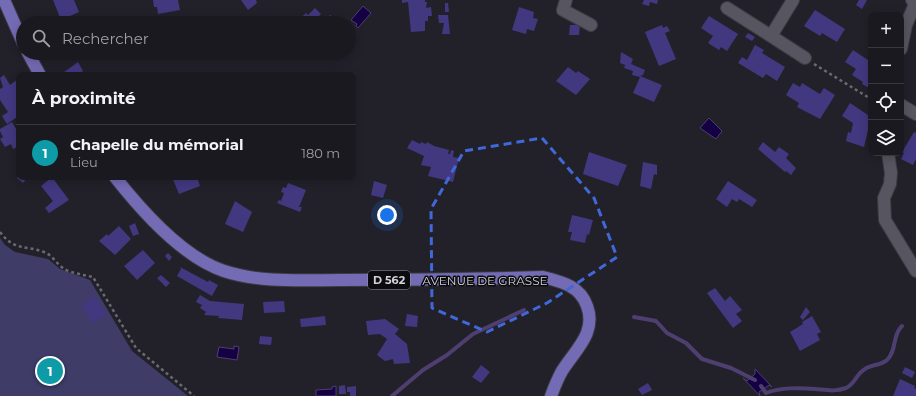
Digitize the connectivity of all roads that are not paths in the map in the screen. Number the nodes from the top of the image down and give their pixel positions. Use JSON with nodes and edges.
{"nodes":[{"id":1,"x":4,"y":0,"type":"edge"},
{"id":2,"x":566,"y":0,"type":"edge"},
{"id":3,"x":793,"y":0,"type":"edge"},
{"id":4,"x":914,"y":3,"type":"edge"},
{"id":5,"x":726,"y":8,"type":"dead end"},
{"id":6,"x":591,"y":25,"type":"dead end"},
{"id":7,"x":16,"y":27,"type":"edge"},
{"id":8,"x":771,"y":36,"type":"junction"},
{"id":9,"x":901,"y":48,"type":"edge"},
{"id":10,"x":805,"y":58,"type":"road end"},
{"id":11,"x":32,"y":60,"type":"edge"},
{"id":12,"x":38,"y":72,"type":"edge"},
{"id":13,"x":904,"y":107,"type":"edge"},
{"id":14,"x":916,"y":114,"type":"edge"},
{"id":15,"x":888,"y":156,"type":"edge"},
{"id":16,"x":118,"y":180,"type":"edge"},
{"id":17,"x":916,"y":271,"type":"edge"},
{"id":18,"x":551,"y":396,"type":"edge"}],
"edges":[{"from":1,"to":7,"type":"main road"},
{"from":2,"to":6,"type":"street"},
{"from":3,"to":8,"type":"street"},
{"from":4,"to":9,"type":"street"},
{"from":5,"to":8,"type":"street"},
{"from":8,"to":10,"type":"street"},
{"from":11,"to":12,"type":"main road"},
{"from":13,"to":14,"type":"street"},
{"from":15,"to":17,"type":"street"},
{"from":16,"to":18,"type":"main road","name":"AVENUE DE GRASSE","number":"D 562"}]}
